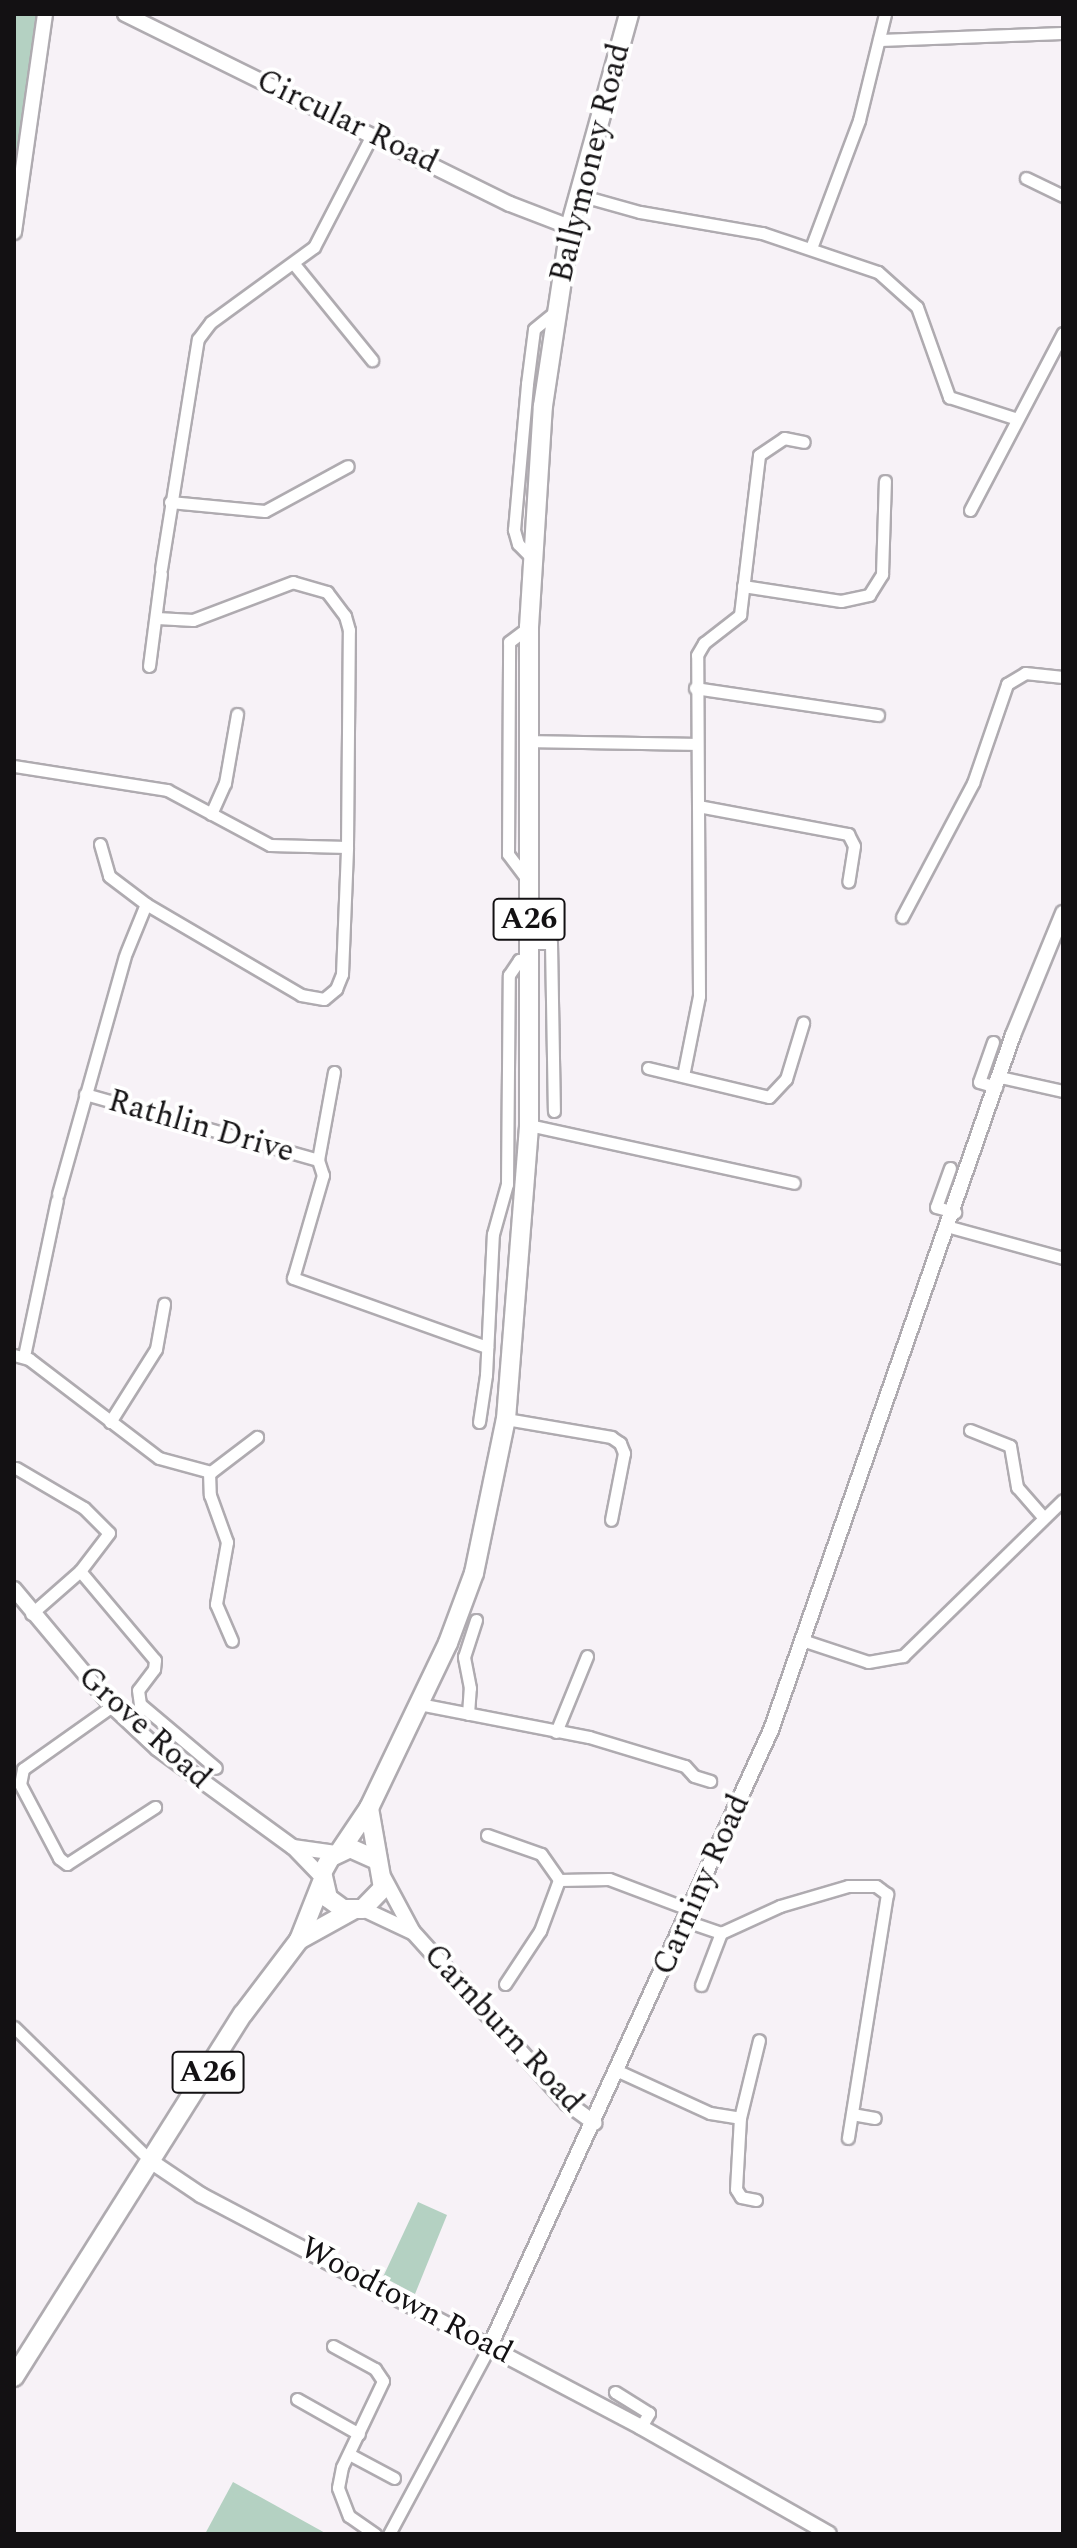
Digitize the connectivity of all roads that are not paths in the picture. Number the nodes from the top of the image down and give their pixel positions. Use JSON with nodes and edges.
{"nodes":[{"id":1,"x":45,"y":14,"type":"edge"},
{"id":2,"x":125,"y":14,"type":"edge"},
{"id":3,"x":629,"y":14,"type":"edge"},
{"id":4,"x":885,"y":14,"type":"edge"},
{"id":5,"x":1063,"y":33,"type":"edge"},
{"id":6,"x":879,"y":40,"type":"junction"},
{"id":7,"x":372,"y":135,"type":"junction"},
{"id":8,"x":1026,"y":178,"type":"dead end"},
{"id":9,"x":579,"y":195,"type":"junction"},
{"id":10,"x":1063,"y":196,"type":"edge"},
{"id":11,"x":570,"y":227,"type":"junction"},
{"id":12,"x":14,"y":232,"type":"edge"},
{"id":13,"x":811,"y":248,"type":"junction"},
{"id":14,"x":294,"y":264,"type":"junction"},
{"id":15,"x":1063,"y":333,"type":"edge"},
{"id":16,"x":372,"y":360,"type":"dead end"},
{"id":17,"x":1017,"y":419,"type":"junction"},
{"id":18,"x":804,"y":442,"type":"dead end"},
{"id":19,"x":348,"y":466,"type":"dead end"},
{"id":20,"x":885,"y":481,"type":"dead end"},
{"id":21,"x":170,"y":502,"type":"junction"},
{"id":22,"x":970,"y":510,"type":"dead end"},
{"id":23,"x":743,"y":586,"type":"junction"},
{"id":24,"x":157,"y":618,"type":"junction"},
{"id":25,"x":529,"y":627,"type":"junction"},
{"id":26,"x":149,"y":666,"type":"dead end"},
{"id":27,"x":1063,"y":677,"type":"edge"},
{"id":28,"x":695,"y":688,"type":"junction"},
{"id":29,"x":237,"y":714,"type":"dead end"},
{"id":30,"x":878,"y":715,"type":"dead end"},
{"id":31,"x":529,"y":741,"type":"junction"},
{"id":32,"x":695,"y":744,"type":"junction"},
{"id":33,"x":14,"y":766,"type":"edge"},
{"id":34,"x":698,"y":806,"type":"junction"},
{"id":35,"x":211,"y":814,"type":"junction"},
{"id":36,"x":100,"y":844,"type":"dead end"},
{"id":37,"x":347,"y":847,"type":"junction"},
{"id":38,"x":529,"y":882,"type":"junction"},
{"id":39,"x":848,"y":882,"type":"dead end"},
{"id":40,"x":146,"y":904,"type":"junction"},
{"id":41,"x":1063,"y":913,"type":"edge"},
{"id":42,"x":902,"y":917,"type":"dead end"},
{"id":43,"x":529,"y":951,"type":"junction"},
{"id":44,"x":803,"y":1023,"type":"dead end"},
{"id":45,"x":993,"y":1042,"type":"dead end"},
{"id":46,"x":648,"y":1068,"type":"dead end"},
{"id":47,"x":334,"y":1072,"type":"dead end"},
{"id":48,"x":683,"y":1076,"type":"junction"},
{"id":49,"x":998,"y":1082,"type":"junction"},
{"id":50,"x":1063,"y":1091,"type":"edge"},
{"id":51,"x":85,"y":1094,"type":"junction"},
{"id":52,"x":554,"y":1111,"type":"dead end"},
{"id":53,"x":529,"y":1125,"type":"junction"},
{"id":54,"x":318,"y":1160,"type":"junction"},
{"id":55,"x":950,"y":1168,"type":"dead end"},
{"id":56,"x":794,"y":1183,"type":"dead end"},
{"id":57,"x":955,"y":1212,"type":"junction"},
{"id":58,"x":950,"y":1227,"type":"junction"},
{"id":59,"x":493,"y":1234,"type":"junction"},
{"id":60,"x":521,"y":1234,"type":"junction"},
{"id":61,"x":1063,"y":1258,"type":"edge"},
{"id":62,"x":164,"y":1304,"type":"dead end"},
{"id":63,"x":487,"y":1347,"type":"junction"},
{"id":64,"x":19,"y":1356,"type":"edge"},
{"id":65,"x":506,"y":1419,"type":"junction"},
{"id":66,"x":110,"y":1422,"type":"junction"},
{"id":67,"x":479,"y":1422,"type":"dead end"},
{"id":68,"x":970,"y":1430,"type":"dead end"},
{"id":69,"x":257,"y":1437,"type":"dead end"},
{"id":70,"x":16,"y":1468,"type":"edge"},
{"id":71,"x":209,"y":1472,"type":"junction"},
{"id":72,"x":1063,"y":1500,"type":"edge"},
{"id":73,"x":1042,"y":1516,"type":"junction"},
{"id":74,"x":611,"y":1520,"type":"dead end"},
{"id":75,"x":80,"y":1571,"type":"junction"},
{"id":76,"x":14,"y":1589,"type":"edge"},
{"id":77,"x":31,"y":1614,"type":"junction"},
{"id":78,"x":476,"y":1620,"type":"dead end"},
{"id":79,"x":232,"y":1641,"type":"dead end"},
{"id":80,"x":805,"y":1641,"type":"junction"},
{"id":81,"x":587,"y":1656,"type":"dead end"},
{"id":82,"x":419,"y":1704,"type":"junction"},
{"id":83,"x":112,"y":1706,"type":"junction"},
{"id":84,"x":468,"y":1714,"type":"junction"},
{"id":85,"x":556,"y":1732,"type":"junction"},
{"id":86,"x":216,"y":1768,"type":"dead end"},
{"id":87,"x":710,"y":1781,"type":"dead end"},
{"id":88,"x":155,"y":1807,"type":"dead end"},
{"id":89,"x":369,"y":1808,"type":"junction"},
{"id":90,"x":487,"y":1835,"type":"dead end"},
{"id":91,"x":293,"y":1847,"type":"junction"},
{"id":92,"x":338,"y":1852,"type":"junction"},
{"id":93,"x":377,"y":1860,"type":"junction"},
{"id":94,"x":384,"y":1878,"type":"junction"},
{"id":95,"x":322,"y":1880,"type":"junction"},
{"id":96,"x":559,"y":1880,"type":"junction"},
{"id":97,"x":358,"y":1909,"type":"junction"},
{"id":98,"x":689,"y":1916,"type":"junction"},
{"id":99,"x":413,"y":1932,"type":"junction"},
{"id":100,"x":721,"y":1933,"type":"junction"},
{"id":101,"x":299,"y":1940,"type":"junction"},
{"id":102,"x":505,"y":1984,"type":"dead end"},
{"id":103,"x":701,"y":1985,"type":"dead end"},
{"id":104,"x":14,"y":2027,"type":"edge"},
{"id":105,"x":759,"y":2040,"type":"dead end"},
{"id":106,"x":618,"y":2071,"type":"junction"},
{"id":107,"x":852,"y":2114,"type":"junction"},
{"id":108,"x":740,"y":2118,"type":"junction"},
{"id":109,"x":875,"y":2118,"type":"dead end"},
{"id":110,"x":595,"y":2123,"type":"junction"},
{"id":111,"x":848,"y":2138,"type":"dead end"},
{"id":112,"x":152,"y":2162,"type":"junction"},
{"id":113,"x":756,"y":2200,"type":"dead end"},
{"id":114,"x":333,"y":2346,"type":"dead end"},
{"id":115,"x":490,"y":2346,"type":"junction"},
{"id":116,"x":14,"y":2377,"type":"edge"},
{"id":117,"x":615,"y":2392,"type":"dead end"},
{"id":118,"x":297,"y":2399,"type":"dead end"},
{"id":119,"x":641,"y":2427,"type":"junction"},
{"id":120,"x":359,"y":2434,"type":"junction"},
{"id":121,"x":349,"y":2454,"type":"junction"},
{"id":122,"x":394,"y":2478,"type":"dead end"},
{"id":123,"x":375,"y":2534,"type":"edge"},
{"id":124,"x":389,"y":2534,"type":"edge"},
{"id":125,"x":827,"y":2534,"type":"edge"}],
"edges":[{"from":1,"to":12,"type":"street"},
{"from":2,"to":7,"type":"street","name":"Circular Road"},
{"from":3,"to":9,"type":"main road","name":"Ballymoney Road","number":"A26"},
{"from":4,"to":6,"type":"street"},
{"from":5,"to":6,"type":"street"},
{"from":6,"to":13,"type":"street"},
{"from":7,"to":11,"type":"street","name":"Circular Road"},
{"from":7,"to":14,"type":"street"},
{"from":8,"to":10,"type":"street"},
{"from":9,"to":11,"type":"main road","name":"Ballymoney Road","number":"A26"},
{"from":9,"to":13,"type":"street"},
{"from":11,"to":25,"type":"main road","name":"Ballymoney Road","number":"A26"},
{"from":13,"to":17,"type":"street"},
{"from":14,"to":16,"type":"street"},
{"from":14,"to":21,"type":"street"},
{"from":15,"to":17,"type":"street"},
{"from":17,"to":22,"type":"street"},
{"from":18,"to":23,"type":"street"},
{"from":19,"to":21,"type":"street"},
{"from":20,"to":23,"type":"street"},
{"from":21,"to":24,"type":"street"},
{"from":23,"to":28,"type":"street"},
{"from":24,"to":26,"type":"street"},
{"from":24,"to":37,"type":"street"},
{"from":25,"to":31,"type":"main road","name":"Ballymoney Road","number":"A26"},
{"from":25,"to":38,"type":"street"},
{"from":27,"to":42,"type":"street"},
{"from":28,"to":30,"type":"street"},
{"from":28,"to":32,"type":"street"},
{"from":29,"to":35,"type":"street"},
{"from":31,"to":32,"type":"street"},
{"from":31,"to":38,"type":"main road","name":"Ballymoney Road","number":"A26"},
{"from":32,"to":34,"type":"street"},
{"from":33,"to":35,"type":"street"},
{"from":34,"to":39,"type":"street"},
{"from":34,"to":48,"type":"street"},
{"from":35,"to":37,"type":"street"},
{"from":36,"to":40,"type":"street"},
{"from":37,"to":40,"type":"street"},
{"from":38,"to":43,"type":"main road","name":"Ballymoney Road","number":"A26"},
{"from":40,"to":51,"type":"street","name":"Rathlin Drive"},
{"from":41,"to":49,"type":"street","name":"Carniny Road"},
{"from":43,"to":52,"type":"street"},
{"from":43,"to":53,"type":"main road","name":"Ballymoney Road","number":"A26"},
{"from":43,"to":59,"type":"street"},
{"from":44,"to":48,"type":"street"},
{"from":45,"to":49,"type":"street"},
{"from":46,"to":48,"type":"street"},
{"from":47,"to":54,"type":"street","name":"Rathlin Drive"},
{"from":49,"to":50,"type":"street"},
{"from":49,"to":57,"type":"street","name":"Carniny Road"},
{"from":51,"to":54,"type":"street","name":"Rathlin Drive"},
{"from":51,"to":64,"type":"street","name":"Rathlin Drive"},
{"from":53,"to":56,"type":"street"},
{"from":53,"to":60,"type":"main road","name":"Ballymoney Road","number":"A26"},
{"from":54,"to":63,"type":"street","name":"Rathlin Drive"},
{"from":55,"to":57,"type":"street"},
{"from":57,"to":58,"type":"street","name":"Carniny Road"},
{"from":58,"to":61,"type":"street"},
{"from":58,"to":80,"type":"street","name":"Carniny Road"},
{"from":59,"to":60,"type":"street"},
{"from":59,"to":63,"type":"street"},
{"from":60,"to":65,"type":"main road","name":"Ballymoney Road","number":"A26"},
{"from":62,"to":66,"type":"street"},
{"from":63,"to":67,"type":"street"},
{"from":64,"to":66,"type":"street"},
{"from":65,"to":74,"type":"street"},
{"from":65,"to":82,"type":"main road","name":"Ballymoney Road","number":"A26"},
{"from":66,"to":71,"type":"street"},
{"from":68,"to":73,"type":"street"},
{"from":69,"to":71,"type":"street"},
{"from":70,"to":75,"type":"street"},
{"from":71,"to":79,"type":"street"},
{"from":72,"to":73,"type":"street"},
{"from":73,"to":80,"type":"street"},
{"from":75,"to":77,"type":"street"},
{"from":75,"to":86,"type":"street"},
{"from":76,"to":77,"type":"street","name":"Grove Road"},
{"from":77,"to":83,"type":"street","name":"Grove Road"},
{"from":78,"to":84,"type":"street"},
{"from":80,"to":98,"type":"street","name":"Carniny Road"},
{"from":81,"to":85,"type":"street"},
{"from":82,"to":84,"type":"street"},
{"from":82,"to":89,"type":"main road","name":"Ballymoney Road","number":"A26"},
{"from":83,"to":88,"type":"street"},
{"from":83,"to":91,"type":"street","name":"Grove Road"},
{"from":84,"to":85,"type":"street"},
{"from":85,"to":87,"type":"street"},
{"from":89,"to":92,"type":"main road","name":"Ballymoney Road","number":"A26"},
{"from":89,"to":93,"type":"main road"},
{"from":90,"to":96,"type":"street"},
{"from":91,"to":92,"type":"street","name":"Grove Road"},
{"from":91,"to":95,"type":"street","name":"Grove Road"},
{"from":92,"to":93,"type":"main road"},
{"from":92,"to":95,"type":"main road","number":"A26"},
{"from":93,"to":94,"type":"main road"},
{"from":94,"to":97,"type":"main road","number":"A26"},
{"from":94,"to":99,"type":"street","name":"Carnburn Road"},
{"from":95,"to":97,"type":"main road"},
{"from":95,"to":101,"type":"main road","number":"A26"},
{"from":96,"to":98,"type":"street"},
{"from":96,"to":102,"type":"street"},
{"from":97,"to":99,"type":"street","name":"Carnburn Road"},
{"from":97,"to":101,"type":"main road","number":"A26"},
{"from":98,"to":100,"type":"street"},
{"from":98,"to":106,"type":"street","name":"Carniny Road"},
{"from":99,"to":110,"type":"street","name":"Carnburn Road"},
{"from":100,"to":103,"type":"street"},
{"from":100,"to":107,"type":"street"},
{"from":101,"to":112,"type":"main road","number":"A26"},
{"from":104,"to":112,"type":"street","name":"Woodtown Road"},
{"from":105,"to":108,"type":"street"},
{"from":106,"to":108,"type":"street"},
{"from":106,"to":110,"type":"street","name":"Carniny Road"},
{"from":107,"to":109,"type":"street"},
{"from":107,"to":111,"type":"street"},
{"from":108,"to":113,"type":"street"},
{"from":110,"to":115,"type":"street","name":"Carniny Road"},
{"from":112,"to":115,"type":"street","name":"Woodtown Road"},
{"from":112,"to":116,"type":"main road","number":"A26"},
{"from":114,"to":120,"type":"street"},
{"from":115,"to":119,"type":"street","name":"Woodtown Road"},
{"from":115,"to":124,"type":"street","name":"Carniny Road"},
{"from":117,"to":119,"type":"street"},
{"from":118,"to":120,"type":"street"},
{"from":119,"to":125,"type":"street","name":"Woodtown Road"},
{"from":120,"to":121,"type":"street"},
{"from":121,"to":122,"type":"street"},
{"from":121,"to":123,"type":"street"}]}
